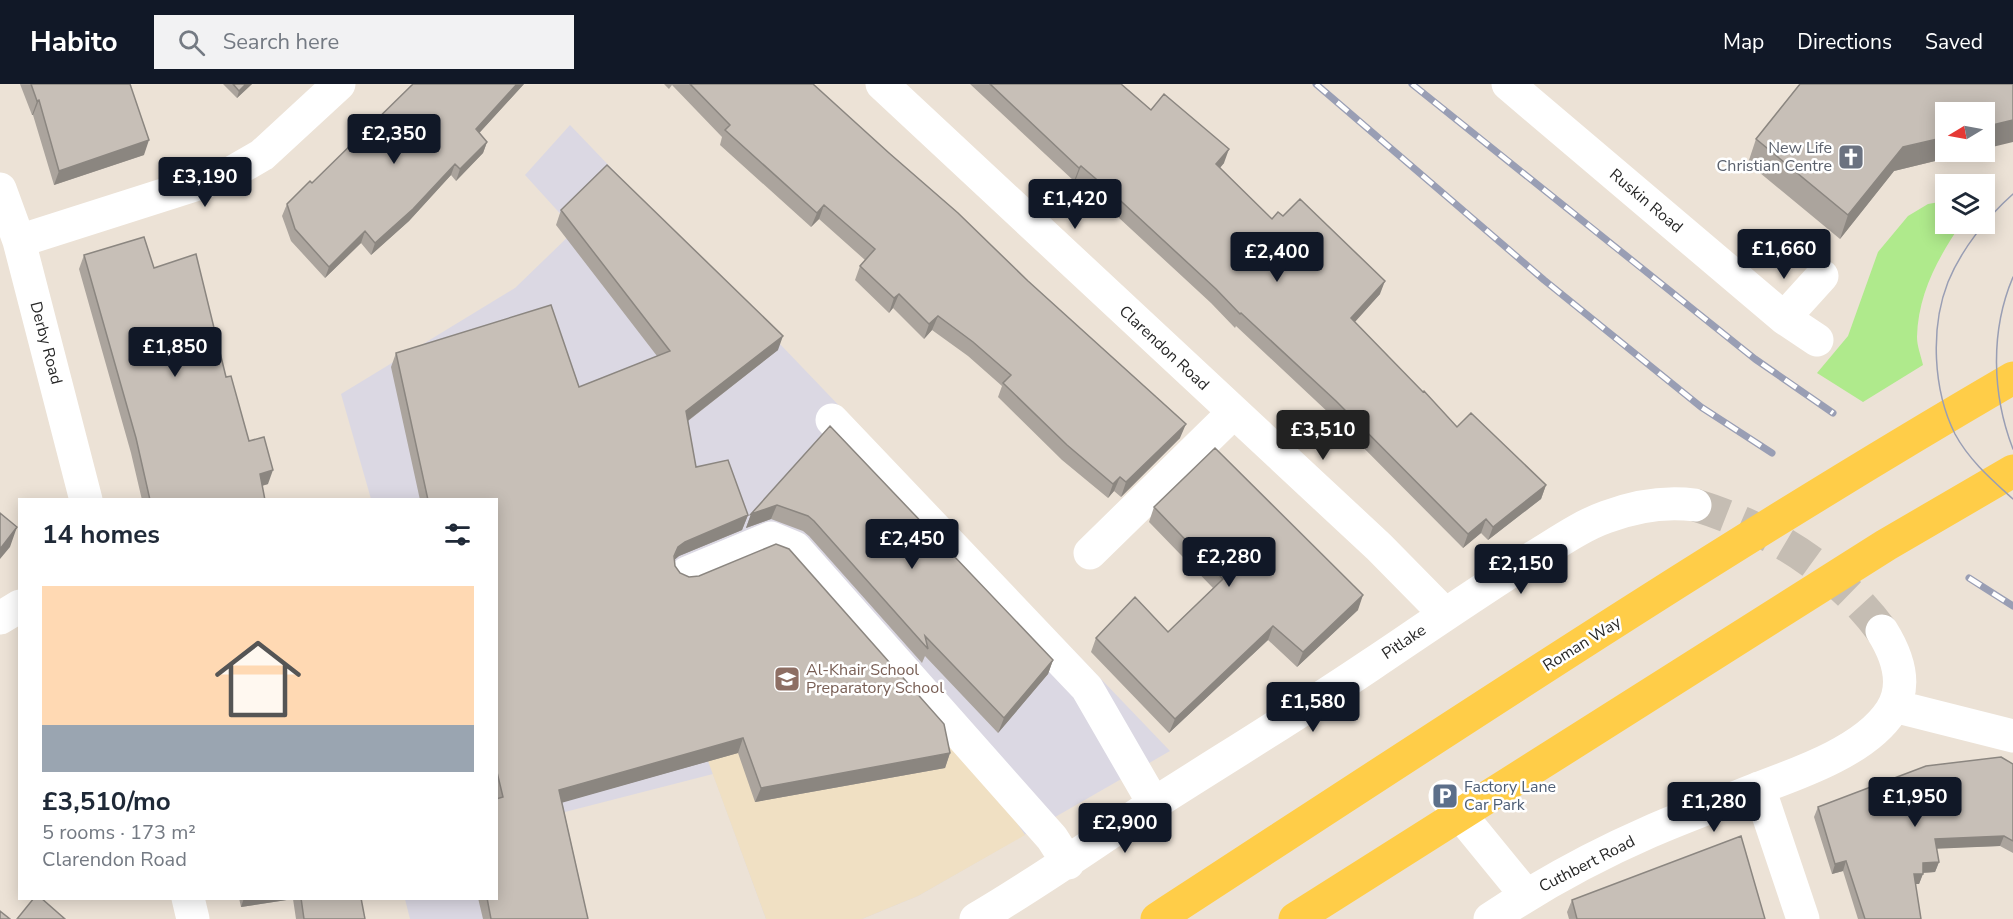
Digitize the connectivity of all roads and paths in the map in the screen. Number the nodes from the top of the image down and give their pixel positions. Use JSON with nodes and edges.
{"nodes":[{"id":1,"x":339,"y":84,"type":"edge"},
{"id":2,"x":882,"y":84,"type":"edge"},
{"id":3,"x":1508,"y":84,"type":"edge"},
{"id":4,"x":0,"y":189,"type":"edge"},
{"id":5,"x":19,"y":241,"type":"junction"},
{"id":6,"x":1822,"y":276,"type":"dead end"},
{"id":7,"x":1784,"y":318,"type":"junction"},
{"id":8,"x":1817,"y":340,"type":"dead end"},
{"id":9,"x":2013,"y":378,"type":"edge"},
{"id":10,"x":1233,"y":413,"type":"junction"},
{"id":11,"x":832,"y":420,"type":"dead end"},
{"id":12,"x":2013,"y":471,"type":"edge"},
{"id":13,"x":85,"y":498,"type":"edge"},
{"id":14,"x":1695,"y":505,"type":"tunnel mouth"},
{"id":15,"x":1090,"y":553,"type":"dead end"},
{"id":16,"x":687,"y":573,"type":"edge"},
{"id":17,"x":18,"y":607,"type":"edge"},
{"id":18,"x":1445,"y":614,"type":"junction"},
{"id":19,"x":0,"y":618,"type":"edge"},
{"id":20,"x":1882,"y":631,"type":"tunnel mouth"},
{"id":21,"x":1894,"y":706,"type":"junction"},
{"id":22,"x":2013,"y":736,"type":"edge"},
{"id":23,"x":1759,"y":788,"type":"junction"},
{"id":24,"x":1445,"y":796,"type":"dead end"},
{"id":25,"x":1154,"y":804,"type":"junction"},
{"id":26,"x":1068,"y":862,"type":"junction"},
{"id":27,"x":1526,"y":895,"type":"junction"},
{"id":28,"x":188,"y":900,"type":"edge"},
{"id":29,"x":193,"y":919,"type":"edge"},
{"id":30,"x":976,"y":919,"type":"edge"},
{"id":31,"x":1157,"y":919,"type":"edge"},
{"id":32,"x":1295,"y":919,"type":"edge"},
{"id":33,"x":1490,"y":919,"type":"edge"},
{"id":34,"x":1803,"y":919,"type":"edge"}],
"edges":[{"from":1,"to":5,"type":"street"},
{"from":2,"to":10,"type":"street","name":"Clarendon Road"},
{"from":3,"to":7,"type":"street","name":"Ruskin Road"},
{"from":4,"to":5,"type":"street","name":"Derby Road"},
{"from":5,"to":13,"type":"street","name":"Derby Road"},
{"from":6,"to":7,"type":"street"},
{"from":7,"to":8,"type":"street","name":"Ruskin Road"},
{"from":9,"to":31,"type":"main road","name":"Roman Way"},
{"from":10,"to":15,"type":"street"},
{"from":10,"to":18,"type":"street","name":"Clarendon Road"},
{"from":11,"to":25,"type":"street"},
{"from":12,"to":32,"type":"main road"},
{"from":14,"to":18,"type":"street","name":"Pitlake"},
{"from":16,"to":26,"type":"street"},
{"from":17,"to":19,"type":"street"},
{"from":18,"to":25,"type":"street","name":"Pitlake"},
{"from":20,"to":21,"type":"street"},
{"from":21,"to":22,"type":"street"},
{"from":21,"to":23,"type":"street","name":"Cuthbert Road"},
{"from":23,"to":27,"type":"street","name":"Cuthbert Road"},
{"from":23,"to":34,"type":"street"},
{"from":24,"to":27,"type":"street"},
{"from":25,"to":26,"type":"street","name":"Pitlake"},
{"from":26,"to":30,"type":"street","name":"Pitlake"},
{"from":27,"to":33,"type":"street","name":"Cuthbert Road"},
{"from":28,"to":29,"type":"street"}]}
